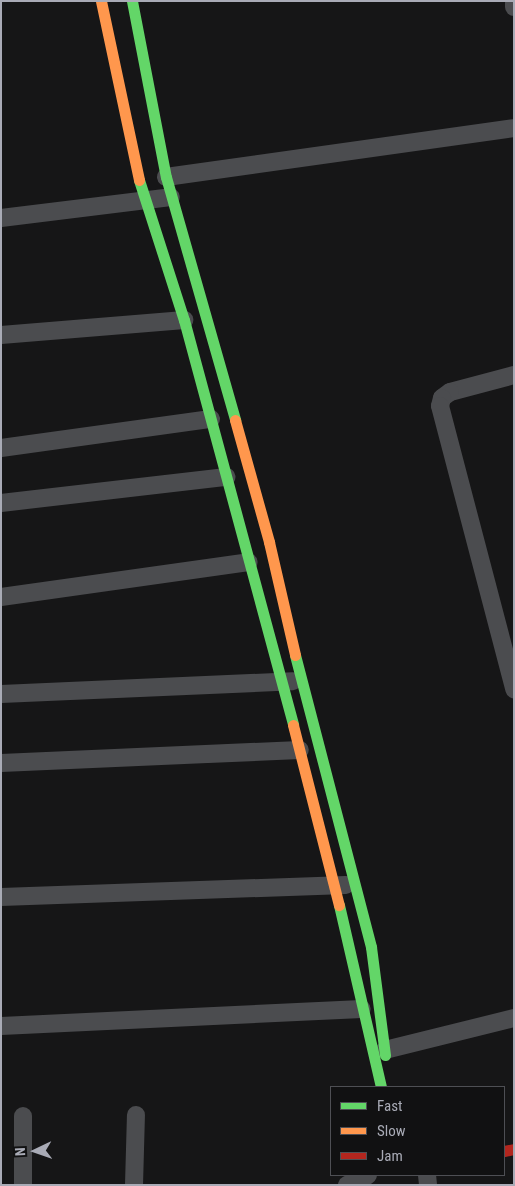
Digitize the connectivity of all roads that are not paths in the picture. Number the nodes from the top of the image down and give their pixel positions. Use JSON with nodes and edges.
{"nodes":[{"id":1,"x":101,"y":1,"type":"edge"},
{"id":2,"x":132,"y":1,"type":"edge"},
{"id":3,"x":514,"y":3,"type":"edge"},
{"id":4,"x":514,"y":7,"type":"edge"},
{"id":5,"x":514,"y":128,"type":"edge"},
{"id":6,"x":166,"y":177,"type":"junction"},
{"id":7,"x":171,"y":197,"type":"junction"},
{"id":8,"x":145,"y":201,"type":"junction"},
{"id":9,"x":1,"y":218,"type":"edge"},
{"id":10,"x":184,"y":320,"type":"junction"},
{"id":11,"x":1,"y":335,"type":"edge"},
{"id":12,"x":514,"y":376,"type":"edge"},
{"id":13,"x":211,"y":419,"type":"junction"},
{"id":14,"x":1,"y":448,"type":"edge"},
{"id":15,"x":227,"y":477,"type":"junction"},
{"id":16,"x":1,"y":503,"type":"edge"},
{"id":17,"x":250,"y":562,"type":"junction"},
{"id":18,"x":1,"y":597,"type":"edge"},
{"id":19,"x":301,"y":680,"type":"junction"},
{"id":20,"x":282,"y":682,"type":"junction"},
{"id":21,"x":514,"y":689,"type":"edge"},
{"id":22,"x":1,"y":694,"type":"edge"},
{"id":23,"x":300,"y":750,"type":"junction"},
{"id":24,"x":1,"y":763,"type":"edge"},
{"id":25,"x":354,"y":885,"type":"junction"},
{"id":26,"x":335,"y":886,"type":"junction"},
{"id":27,"x":1,"y":897,"type":"edge"},
{"id":28,"x":362,"y":1009,"type":"junction"},
{"id":29,"x":514,"y":1018,"type":"edge"},
{"id":30,"x":1,"y":1026,"type":"edge"},
{"id":31,"x":385,"y":1050,"type":"junction"},
{"id":32,"x":381,"y":1086,"type":"edge"},
{"id":33,"x":387,"y":1086,"type":"edge"},
{"id":34,"x":136,"y":1115,"type":"dead end"},
{"id":35,"x":23,"y":1116,"type":"dead end"},
{"id":36,"x":366,"y":1176,"type":"edge"},
{"id":37,"x":23,"y":1185,"type":"edge"},
{"id":38,"x":134,"y":1185,"type":"edge"},
{"id":39,"x":347,"y":1185,"type":"edge"}],
"edges":[{"from":1,"to":8,"type":"main road"},
{"from":2,"to":6,"type":"main road"},
{"from":3,"to":4,"type":"street"},
{"from":5,"to":6,"type":"street"},
{"from":6,"to":7,"type":"main road"},
{"from":7,"to":8,"type":"street"},
{"from":7,"to":19,"type":"main road"},
{"from":8,"to":9,"type":"street"},
{"from":8,"to":10,"type":"main road"},
{"from":10,"to":11,"type":"street"},
{"from":10,"to":13,"type":"main road"},
{"from":12,"to":21,"type":"street"},
{"from":13,"to":14,"type":"street"},
{"from":13,"to":15,"type":"main road"},
{"from":15,"to":16,"type":"street"},
{"from":15,"to":17,"type":"main road"},
{"from":17,"to":18,"type":"street"},
{"from":17,"to":20,"type":"main road"},
{"from":19,"to":20,"type":"street"},
{"from":19,"to":25,"type":"main road"},
{"from":20,"to":22,"type":"street"},
{"from":20,"to":23,"type":"main road"},
{"from":23,"to":24,"type":"street"},
{"from":23,"to":26,"type":"main road"},
{"from":25,"to":26,"type":"street"},
{"from":25,"to":31,"type":"main road"},
{"from":26,"to":27,"type":"street"},
{"from":26,"to":28,"type":"main road"},
{"from":28,"to":30,"type":"street"},
{"from":28,"to":32,"type":"main road"},
{"from":29,"to":31,"type":"street"},
{"from":31,"to":33,"type":"main road"},
{"from":34,"to":38,"type":"street"},
{"from":35,"to":37,"type":"street"},
{"from":36,"to":39,"type":"street"}]}
